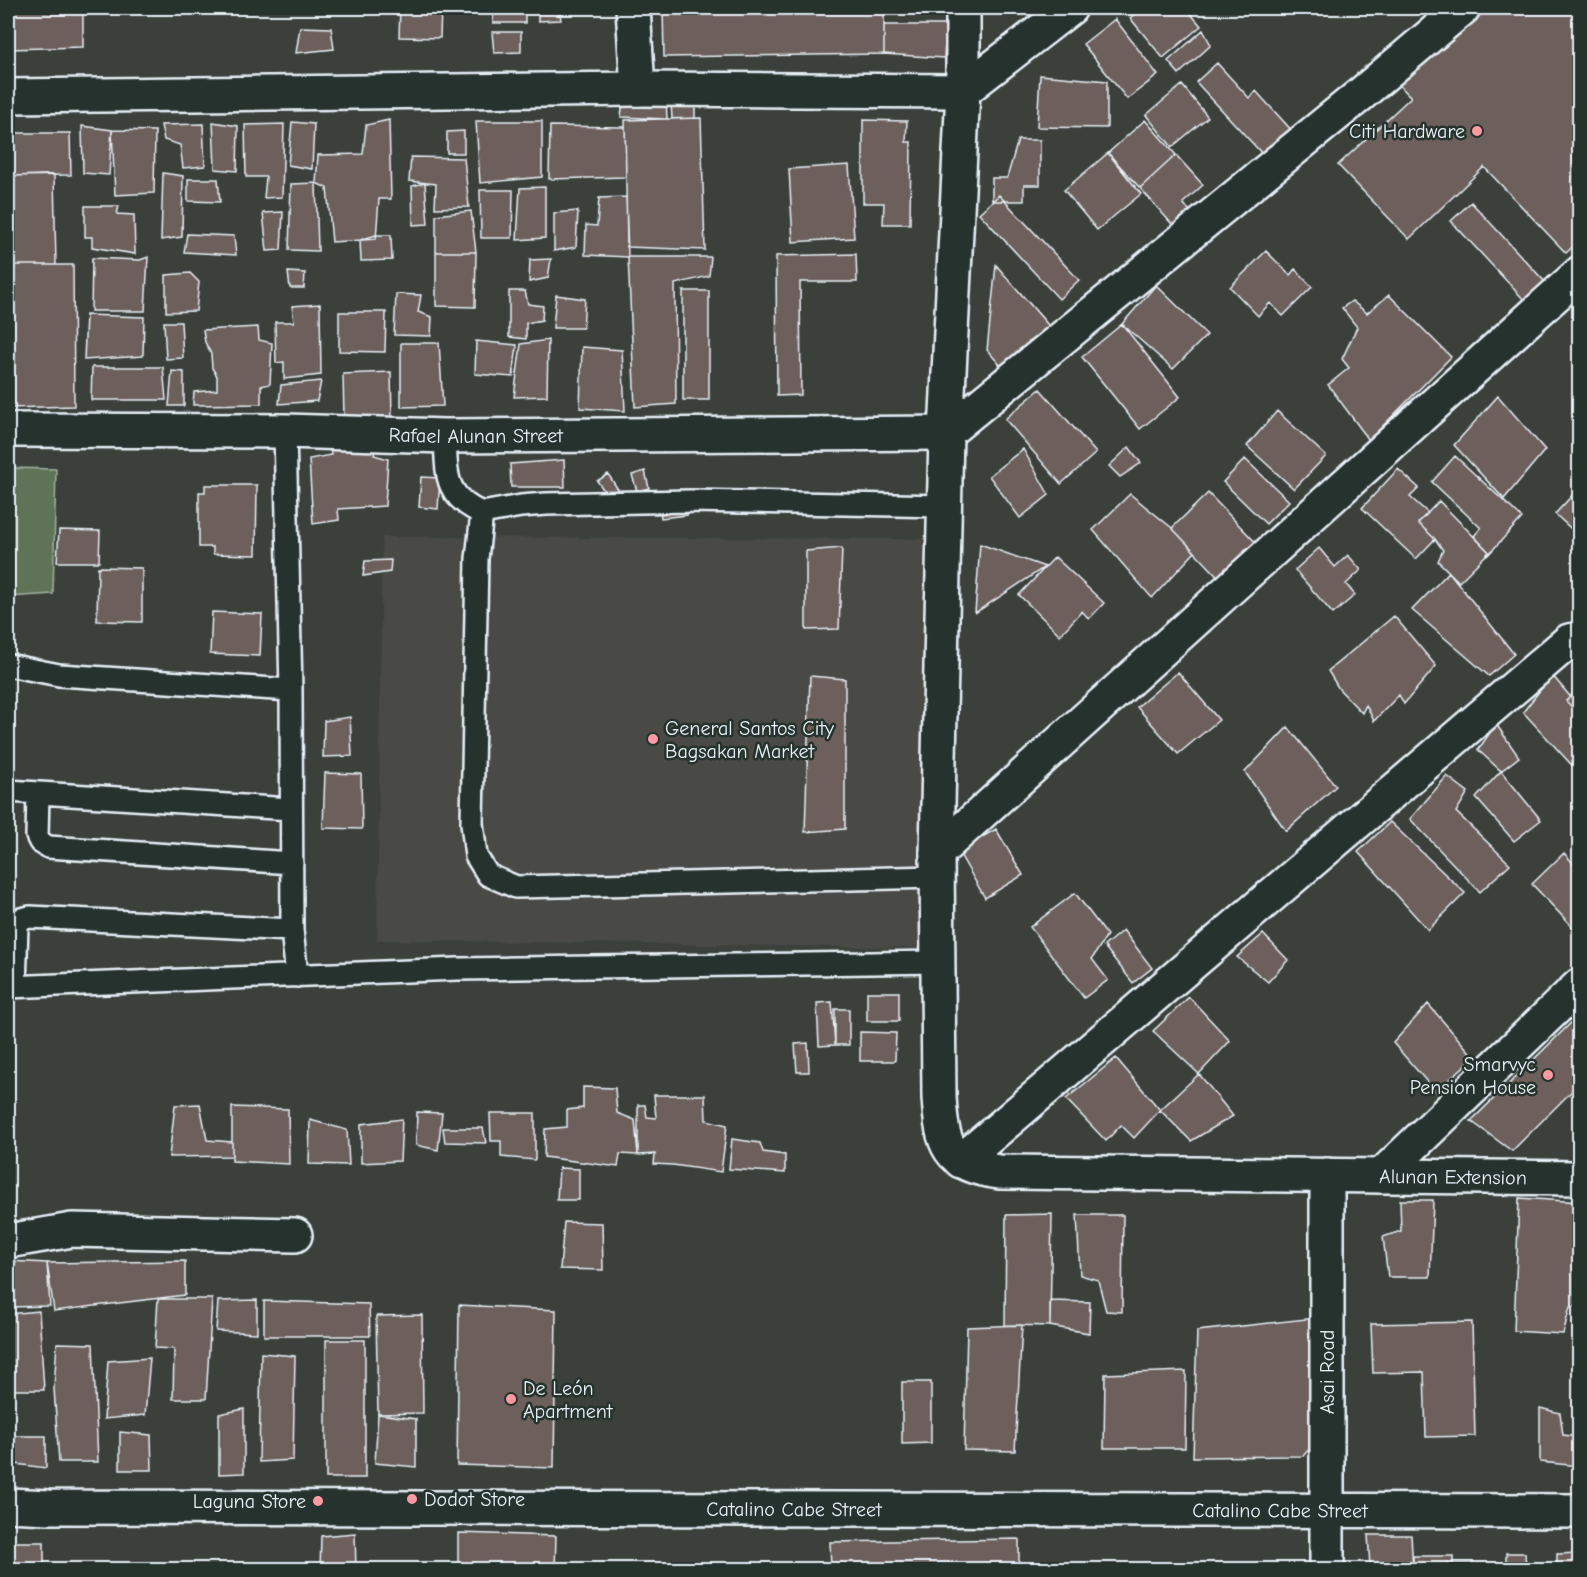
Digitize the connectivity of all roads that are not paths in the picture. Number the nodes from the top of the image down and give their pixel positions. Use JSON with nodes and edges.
{"nodes":[{"id":1,"x":633,"y":8,"type":"edge"},
{"id":2,"x":963,"y":8,"type":"edge"},
{"id":3,"x":1070,"y":8,"type":"edge"},
{"id":4,"x":1463,"y":8,"type":"edge"},
{"id":5,"x":638,"y":89,"type":"junction"},
{"id":6,"x":963,"y":91,"type":"junction"},
{"id":7,"x":8,"y":96,"type":"edge"},
{"id":8,"x":1580,"y":273,"type":"edge"},
{"id":9,"x":8,"y":430,"type":"edge"},
{"id":10,"x":285,"y":431,"type":"junction"},
{"id":11,"x":946,"y":433,"type":"junction"},
{"id":12,"x":445,"y":436,"type":"junction"},
{"id":13,"x":945,"y":506,"type":"junction"},
{"id":14,"x":482,"y":513,"type":"junction"},
{"id":15,"x":1580,"y":639,"type":"edge"},
{"id":16,"x":8,"y":665,"type":"edge"},
{"id":17,"x":291,"y":690,"type":"junction"},
{"id":18,"x":8,"y":791,"type":"edge"},
{"id":19,"x":38,"y":793,"type":"junction"},
{"id":20,"x":291,"y":809,"type":"junction"},
{"id":21,"x":292,"y":863,"type":"junction"},
{"id":22,"x":937,"y":865,"type":"junction"},
{"id":23,"x":292,"y":930,"type":"junction"},
{"id":24,"x":938,"y":962,"type":"junction"},
{"id":25,"x":297,"y":976,"type":"junction"},
{"id":26,"x":1580,"y":985,"type":"edge"},
{"id":27,"x":11,"y":987,"type":"edge"},
{"id":28,"x":961,"y":1161,"type":"junction"},
{"id":29,"x":1328,"y":1175,"type":"junction"},
{"id":30,"x":1381,"y":1176,"type":"junction"},
{"id":31,"x":1580,"y":1178,"type":"edge"},
{"id":32,"x":295,"y":1235,"type":"dead end"},
{"id":33,"x":8,"y":1241,"type":"edge"},
{"id":34,"x":8,"y":1505,"type":"edge"},
{"id":35,"x":1580,"y":1511,"type":"edge"},
{"id":36,"x":1328,"y":1512,"type":"junction"},
{"id":37,"x":1328,"y":1569,"type":"edge"}],
"edges":[{"from":1,"to":5,"type":"street"},
{"from":2,"to":6,"type":"street"},
{"from":3,"to":6,"type":"street"},
{"from":4,"to":11,"type":"street"},
{"from":5,"to":6,"type":"street"},
{"from":5,"to":7,"type":"street"},
{"from":6,"to":11,"type":"street"},
{"from":8,"to":22,"type":"street"},
{"from":9,"to":10,"type":"street","name":"Rafael Alunan Street"},
{"from":10,"to":12,"type":"street","name":"Rafael Alunan Street"},
{"from":10,"to":17,"type":"lane"},
{"from":11,"to":12,"type":"street","name":"Rafael Alunan Street"},
{"from":11,"to":13,"type":"street"},
{"from":12,"to":14,"type":"lane"},
{"from":13,"to":14,"type":"lane"},
{"from":13,"to":22,"type":"street"},
{"from":14,"to":22,"type":"lane"},
{"from":15,"to":28,"type":"street"},
{"from":16,"to":17,"type":"lane"},
{"from":17,"to":20,"type":"lane"},
{"from":18,"to":19,"type":"lane"},
{"from":19,"to":20,"type":"lane"},
{"from":19,"to":21,"type":"lane"},
{"from":20,"to":21,"type":"lane"},
{"from":21,"to":23,"type":"lane"},
{"from":22,"to":24,"type":"street"},
{"from":23,"to":25,"type":"lane"},
{"from":23,"to":27,"type":"lane"},
{"from":24,"to":25,"type":"lane"},
{"from":24,"to":28,"type":"street"},
{"from":25,"to":27,"type":"lane"},
{"from":26,"to":30,"type":"street"},
{"from":28,"to":29,"type":"street","name":"Alunan Extension"},
{"from":29,"to":30,"type":"street","name":"Alunan Extension"},
{"from":29,"to":36,"type":"street","name":"Asai Road"},
{"from":30,"to":31,"type":"street","name":"Alunan Extension"},
{"from":32,"to":33,"type":"street"},
{"from":34,"to":36,"type":"street","name":"Catalino Cabe Street"},
{"from":35,"to":36,"type":"street","name":"Catalino Cabe Street"},
{"from":36,"to":37,"type":"street","name":"Asai Road"}]}
